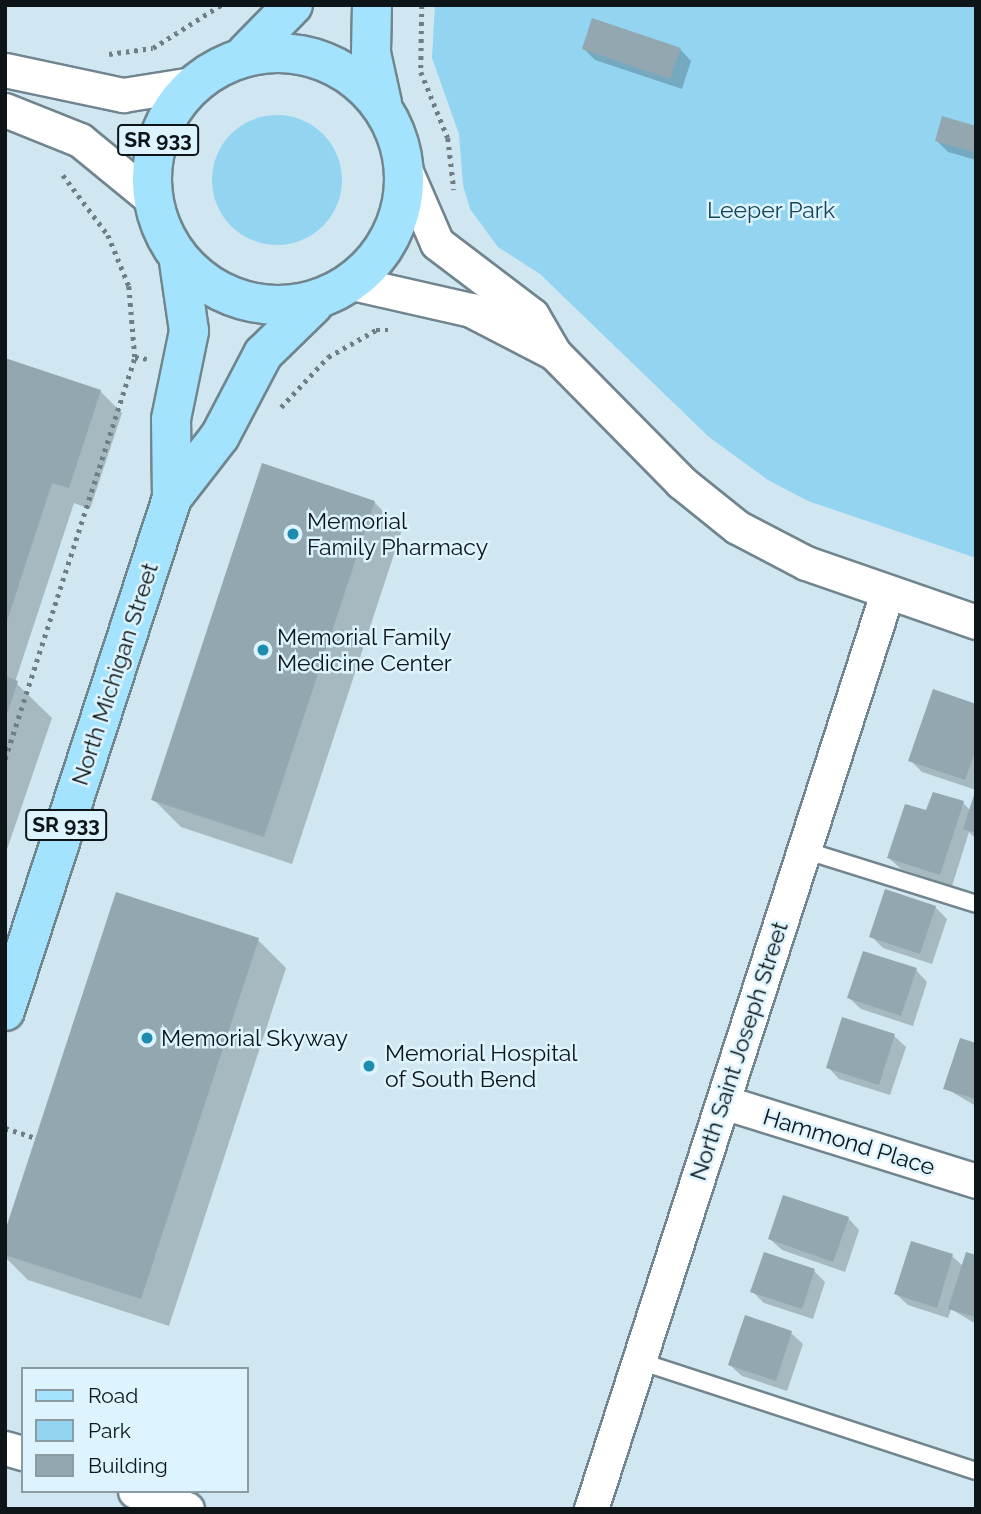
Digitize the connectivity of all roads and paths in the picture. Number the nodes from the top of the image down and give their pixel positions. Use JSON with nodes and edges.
{"nodes":[{"id":1,"x":221,"y":5,"type":"edge"},
{"id":2,"x":293,"y":5,"type":"edge"},
{"id":3,"x":372,"y":5,"type":"edge"},
{"id":4,"x":422,"y":5,"type":"edge"},
{"id":5,"x":246,"y":53,"type":"junction"},
{"id":6,"x":101,"y":54,"type":"dead end"},
{"id":7,"x":5,"y":70,"type":"edge"},
{"id":8,"x":192,"y":84,"type":"junction"},
{"id":9,"x":382,"y":103,"type":"junction"},
{"id":10,"x":5,"y":110,"type":"edge"},
{"id":11,"x":59,"y":171,"type":"dead end"},
{"id":12,"x":407,"y":174,"type":"junction"},
{"id":13,"x":152,"y":199,"type":"junction"},
{"id":14,"x":456,"y":199,"type":"dead end"},
{"id":15,"x":179,"y":262,"type":"junction"},
{"id":16,"x":352,"y":283,"type":"junction"},
{"id":17,"x":314,"y":304,"type":"junction"},
{"id":18,"x":401,"y":331,"type":"dead end"},
{"id":19,"x":554,"y":353,"type":"junction"},
{"id":20,"x":135,"y":357,"type":"junction"},
{"id":21,"x":156,"y":361,"type":"dead end"},
{"id":22,"x":278,"y":410,"type":"dead end"},
{"id":23,"x":172,"y":498,"type":"junction"},
{"id":24,"x":887,"y":593,"type":"junction"},
{"id":25,"x":976,"y":622,"type":"edge"},
{"id":26,"x":5,"y":759,"type":"edge"},
{"id":27,"x":804,"y":850,"type":"junction"},
{"id":28,"x":976,"y":904,"type":"edge"},
{"id":29,"x":5,"y":1011,"type":"edge"},
{"id":30,"x":723,"y":1102,"type":"junction"},
{"id":31,"x":5,"y":1128,"type":"edge"},
{"id":32,"x":36,"y":1138,"type":"dead end"},
{"id":33,"x":976,"y":1181,"type":"edge"},
{"id":34,"x":639,"y":1361,"type":"junction"},
{"id":35,"x":976,"y":1471,"type":"edge"},
{"id":36,"x":141,"y":1493,"type":"edge"},
{"id":37,"x":187,"y":1509,"type":"edge"},
{"id":38,"x":591,"y":1509,"type":"edge"}],
"edges":[{"from":1,"to":6,"type":"path"},
{"from":2,"to":5,"type":"main road","number":"SR 933"},
{"from":3,"to":9,"type":"main road"},
{"from":4,"to":14,"type":"path"},
{"from":5,"to":8,"type":"main road","number":"SR 933"},
{"from":5,"to":9,"type":"main road"},
{"from":7,"to":8,"type":"street"},
{"from":8,"to":13,"type":"main road","number":"SR 933"},
{"from":9,"to":12,"type":"main road"},
{"from":10,"to":13,"type":"street"},
{"from":11,"to":20,"type":"path"},
{"from":12,"to":16,"type":"main road","number":"SR 933"},
{"from":12,"to":19,"type":"street"},
{"from":13,"to":15,"type":"main road","number":"SR 933"},
{"from":15,"to":17,"type":"main road"},
{"from":15,"to":23,"type":"main road","name":"North Michigan Street","number":"SR 933"},
{"from":16,"to":17,"type":"main road","number":"SR 933"},
{"from":16,"to":19,"type":"street"},
{"from":17,"to":23,"type":"main road","name":"North Michigan Street","number":"SR 933"},
{"from":18,"to":22,"type":"path"},
{"from":19,"to":24,"type":"street"},
{"from":20,"to":21,"type":"path"},
{"from":20,"to":26,"type":"path"},
{"from":23,"to":29,"type":"main road","name":"North Michigan Street","number":"SR 933"},
{"from":24,"to":25,"type":"street"},
{"from":24,"to":27,"type":"street","name":"North Saint Joseph Street"},
{"from":27,"to":28,"type":"lane"},
{"from":27,"to":30,"type":"street","name":"North Saint Joseph Street"},
{"from":30,"to":33,"type":"street","name":"Hammond Place"},
{"from":30,"to":34,"type":"street","name":"North Saint Joseph Street"},
{"from":31,"to":32,"type":"path"},
{"from":34,"to":35,"type":"lane"},
{"from":34,"to":38,"type":"street","name":"North Saint Joseph Street"},
{"from":36,"to":37,"type":"street"}]}
